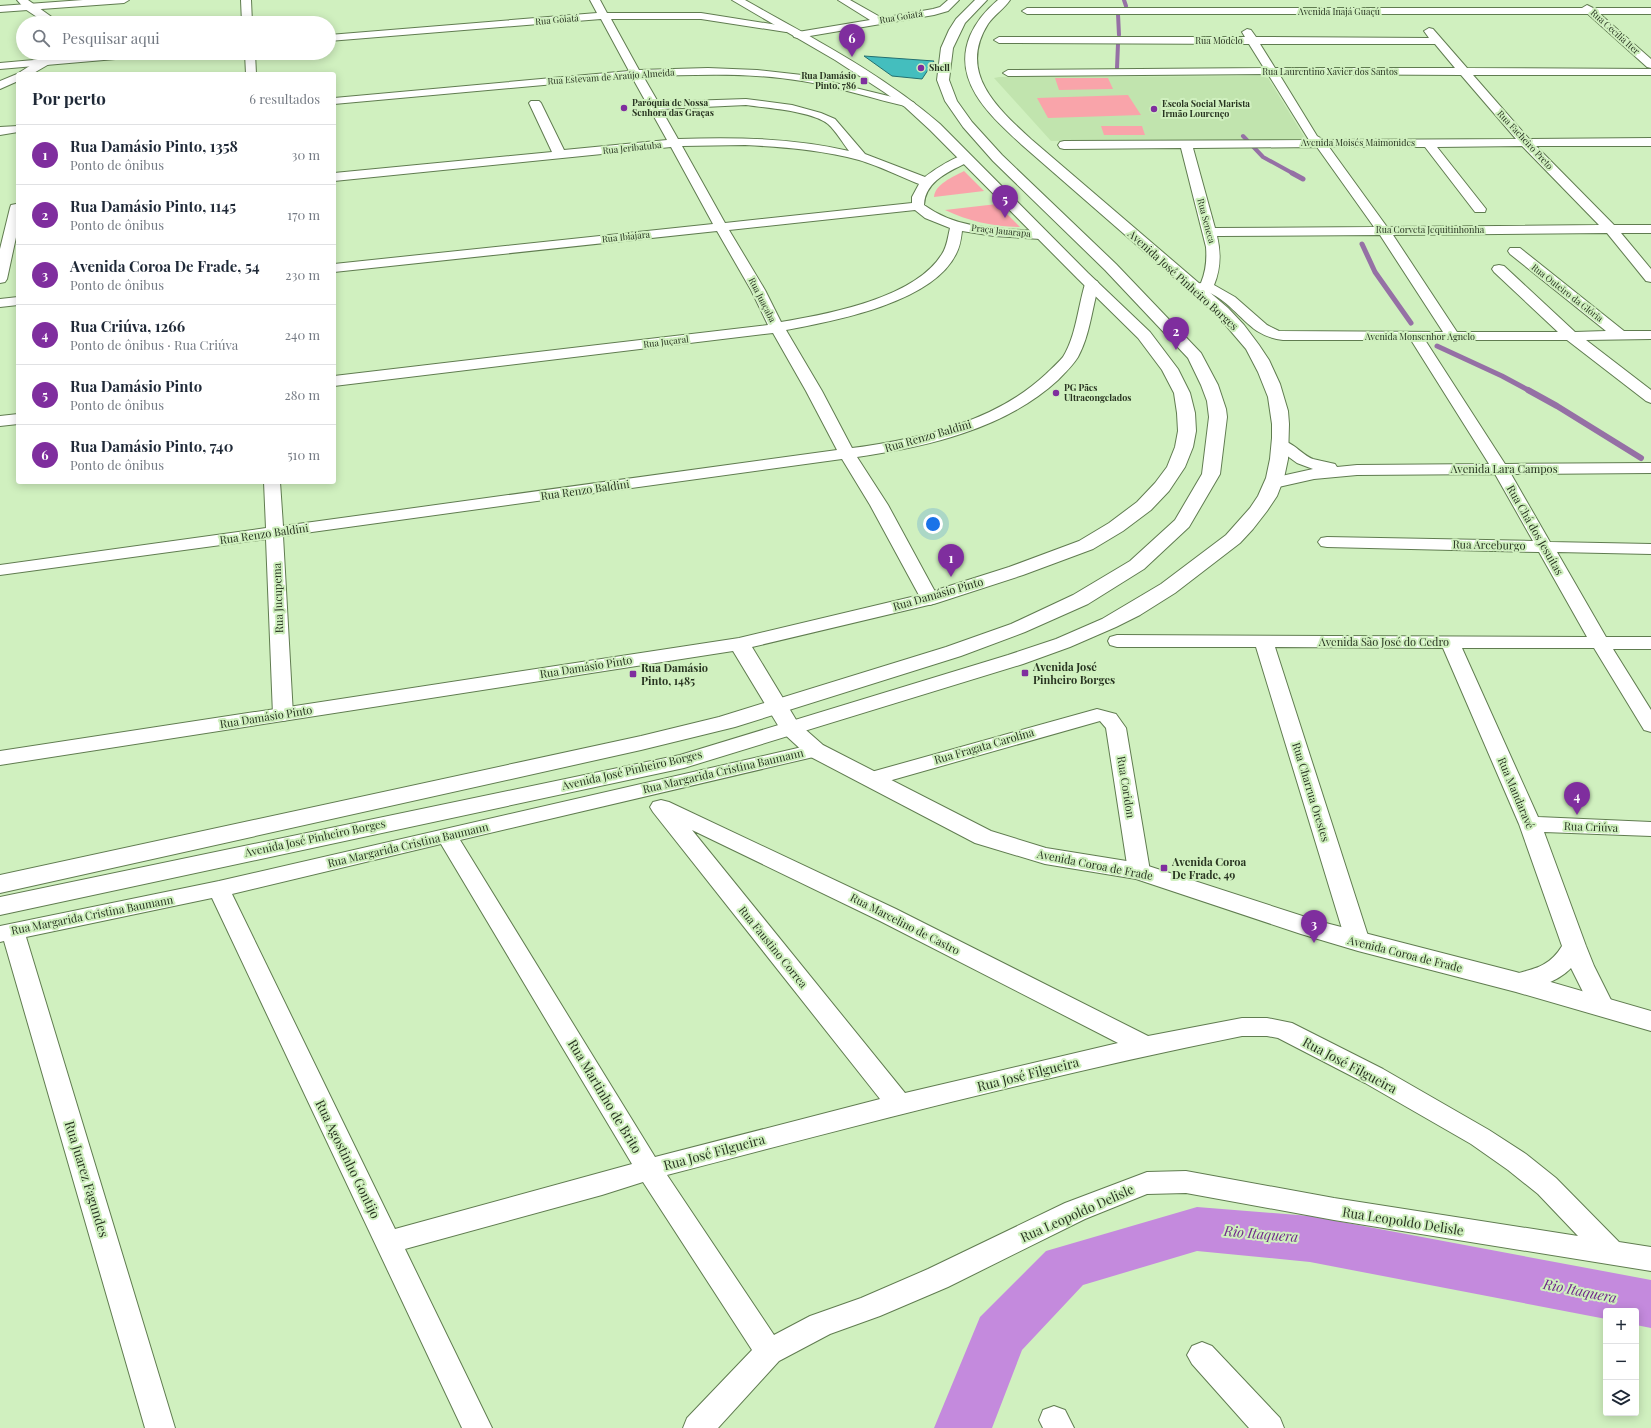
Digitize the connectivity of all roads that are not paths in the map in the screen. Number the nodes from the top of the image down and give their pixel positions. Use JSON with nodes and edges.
{"nodes":[{"id":1,"x":124,"y":0,"type":"edge"},
{"id":2,"x":246,"y":0,"type":"edge"},
{"id":3,"x":595,"y":0,"type":"edge"},
{"id":4,"x":737,"y":0,"type":"edge"},
{"id":5,"x":842,"y":0,"type":"edge"},
{"id":6,"x":953,"y":0,"type":"edge"},
{"id":7,"x":982,"y":0,"type":"edge"},
{"id":8,"x":1005,"y":0,"type":"edge"},
{"id":9,"x":1227,"y":0,"type":"edge"},
{"id":10,"x":1401,"y":0,"type":"edge"},
{"id":11,"x":1578,"y":0,"type":"edge"},
{"id":12,"x":26,"y":4,"type":"edge"},
{"id":13,"x":0,"y":9,"type":"edge"},
{"id":14,"x":1027,"y":11,"type":"dead end"},
{"id":15,"x":1592,"y":11,"type":"junction"},
{"id":16,"x":1651,"y":11,"type":"edge"},
{"id":17,"x":1234,"y":12,"type":"junction"},
{"id":18,"x":1412,"y":12,"type":"junction"},
{"id":19,"x":44,"y":16,"type":"edge"},
{"id":20,"x":247,"y":16,"type":"edge"},
{"id":21,"x":604,"y":16,"type":"junction"},
{"id":22,"x":1113,"y":19,"type":"junction"},
{"id":23,"x":880,"y":21,"type":"junction"},
{"id":24,"x":792,"y":32,"type":"junction"},
{"id":25,"x":336,"y":37,"type":"edge"},
{"id":26,"x":999,"y":40,"type":"dead end"},
{"id":27,"x":1252,"y":41,"type":"junction"},
{"id":28,"x":1438,"y":41,"type":"junction"},
{"id":29,"x":1113,"y":45,"type":"junction"},
{"id":30,"x":48,"y":60,"type":"edge"},
{"id":31,"x":68,"y":60,"type":"edge"},
{"id":32,"x":250,"y":60,"type":"edge"},
{"id":33,"x":45,"y":62,"type":"junction"},
{"id":34,"x":1651,"y":65,"type":"edge"},
{"id":35,"x":0,"y":66,"type":"edge"},
{"id":36,"x":1272,"y":71,"type":"junction"},
{"id":37,"x":27,"y":72,"type":"edge"},
{"id":38,"x":251,"y":72,"type":"edge"},
{"id":39,"x":1464,"y":72,"type":"junction"},
{"id":40,"x":1651,"y":72,"type":"edge"},
{"id":41,"x":636,"y":73,"type":"junction"},
{"id":42,"x":1008,"y":73,"type":"dead end"},
{"id":43,"x":16,"y":78,"type":"edge"},
{"id":44,"x":0,"y":85,"type":"edge"},
{"id":45,"x":336,"y":101,"type":"edge"},
{"id":46,"x":535,"y":102,"type":"dead end"},
{"id":47,"x":908,"y":104,"type":"junction"},
{"id":48,"x":655,"y":106,"type":"junction"},
{"id":49,"x":16,"y":129,"type":"edge"},
{"id":50,"x":0,"y":131,"type":"edge"},
{"id":51,"x":1526,"y":142,"type":"junction"},
{"id":52,"x":1651,"y":142,"type":"edge"},
{"id":53,"x":1320,"y":143,"type":"junction"},
{"id":54,"x":1428,"y":143,"type":"junction"},
{"id":55,"x":675,"y":144,"type":"junction"},
{"id":56,"x":1064,"y":145,"type":"dead end"},
{"id":57,"x":1186,"y":145,"type":"junction"},
{"id":58,"x":560,"y":155,"type":"junction"},
{"id":59,"x":861,"y":157,"type":"junction"},
{"id":60,"x":966,"y":158,"type":"junction"},
{"id":61,"x":336,"y":177,"type":"edge"},
{"id":62,"x":926,"y":182,"type":"junction"},
{"id":63,"x":918,"y":206,"type":"junction"},
{"id":64,"x":13,"y":209,"type":"edge"},
{"id":65,"x":1480,"y":209,"type":"dead end"},
{"id":66,"x":957,"y":225,"type":"junction"},
{"id":67,"x":721,"y":227,"type":"junction"},
{"id":68,"x":1610,"y":229,"type":"junction"},
{"id":69,"x":1651,"y":229,"type":"edge"},
{"id":70,"x":1382,"y":230,"type":"junction"},
{"id":71,"x":1208,"y":232,"type":"junction"},
{"id":72,"x":1041,"y":235,"type":"junction"},
{"id":73,"x":1515,"y":251,"type":"dead end"},
{"id":74,"x":336,"y":268,"type":"edge"},
{"id":75,"x":1499,"y":269,"type":"dead end"},
{"id":76,"x":1651,"y":278,"type":"edge"},
{"id":77,"x":0,"y":279,"type":"edge"},
{"id":78,"x":1092,"y":284,"type":"junction"},
{"id":79,"x":1200,"y":287,"type":"junction"},
{"id":80,"x":16,"y":301,"type":"edge"},
{"id":81,"x":0,"y":303,"type":"edge"},
{"id":82,"x":777,"y":328,"type":"junction"},
{"id":83,"x":1651,"y":334,"type":"edge"},
{"id":84,"x":1620,"y":335,"type":"junction"},
{"id":85,"x":1417,"y":336,"type":"junction"},
{"id":86,"x":1451,"y":336,"type":"junction"},
{"id":87,"x":1571,"y":336,"type":"junction"},
{"id":88,"x":336,"y":381,"type":"edge"},
{"id":89,"x":1651,"y":398,"type":"edge"},
{"id":90,"x":16,"y":419,"type":"edge"},
{"id":91,"x":0,"y":421,"type":"edge"},
{"id":92,"x":1281,"y":444,"type":"junction"},
{"id":93,"x":847,"y":454,"type":"junction"},
{"id":94,"x":1651,"y":468,"type":"edge"},
{"id":95,"x":1500,"y":469,"type":"junction"},
{"id":96,"x":1357,"y":470,"type":"junction"},
{"id":97,"x":272,"y":484,"type":"edge"},
{"id":98,"x":1274,"y":484,"type":"junction"},
{"id":99,"x":276,"y":532,"type":"junction"},
{"id":100,"x":1326,"y":542,"type":"dead end"},
{"id":101,"x":1544,"y":546,"type":"junction"},
{"id":102,"x":1651,"y":549,"type":"edge"},
{"id":103,"x":0,"y":570,"type":"edge"},
{"id":104,"x":930,"y":599,"type":"junction"},
{"id":105,"x":1117,"y":641,"type":"dead end"},
{"id":106,"x":1264,"y":642,"type":"junction"},
{"id":107,"x":1450,"y":642,"type":"junction"},
{"id":108,"x":1600,"y":643,"type":"junction"},
{"id":109,"x":1651,"y":643,"type":"edge"},
{"id":110,"x":739,"y":644,"type":"junction"},
{"id":111,"x":777,"y":706,"type":"junction"},
{"id":112,"x":283,"y":715,"type":"junction"},
{"id":113,"x":1098,"y":715,"type":"joint"},
{"id":114,"x":1651,"y":726,"type":"edge"},
{"id":115,"x":790,"y":727,"type":"junction"},
{"id":116,"x":814,"y":750,"type":"junction"},
{"id":117,"x":0,"y":758,"type":"edge"},
{"id":118,"x":872,"y":780,"type":"junction"},
{"id":119,"x":656,"y":798,"type":"junction"},
{"id":120,"x":1530,"y":824,"type":"junction"},
{"id":121,"x":1651,"y":830,"type":"edge"},
{"id":122,"x":447,"y":836,"type":"junction"},
{"id":123,"x":1140,"y":871,"type":"junction"},
{"id":124,"x":0,"y":884,"type":"edge"},
{"id":125,"x":219,"y":890,"type":"junction"},
{"id":126,"x":0,"y":906,"type":"edge"},
{"id":127,"x":6,"y":932,"type":"edge"},
{"id":128,"x":1358,"y":942,"type":"junction"},
{"id":129,"x":1574,"y":946,"type":"junction"},
{"id":130,"x":1516,"y":982,"type":"junction"},
{"id":131,"x":1602,"y":1006,"type":"junction"},
{"id":132,"x":1651,"y":1021,"type":"edge"},
{"id":133,"x":1146,"y":1046,"type":"junction"},
{"id":134,"x":899,"y":1104,"type":"junction"},
{"id":135,"x":649,"y":1169,"type":"junction"},
{"id":136,"x":389,"y":1242,"type":"junction"},
{"id":137,"x":1612,"y":1253,"type":"junction"},
{"id":138,"x":1651,"y":1259,"type":"edge"},
{"id":139,"x":769,"y":1352,"type":"junction"},
{"id":140,"x":1202,"y":1355,"type":"dead end"},
{"id":141,"x":160,"y":1428,"type":"edge"},
{"id":142,"x":477,"y":1428,"type":"edge"},
{"id":143,"x":698,"y":1428,"type":"edge"},
{"id":144,"x":1269,"y":1428,"type":"edge"}],
"edges":[{"from":1,"to":12,"type":"street"},
{"from":2,"to":20,"type":"street"},
{"from":3,"to":21,"type":"street","name":"Rua Juaçaba"},
{"from":4,"to":24,"type":"main road","name":"Rua Damásio Pinto"},
{"from":5,"to":23,"type":"street"},
{"from":6,"to":23,"type":"street","name":"Rua Goiatá"},
{"from":7,"to":111,"type":"main road","name":"Avenida José Pinheiro Borges"},
{"from":8,"to":79,"type":"main road","name":"Avenida José Pinheiro Borges"},
{"from":9,"to":17,"type":"street"},
{"from":10,"to":18,"type":"street","name":"Rua Facheiro Preto"},
{"from":11,"to":15,"type":"street","name":"Rua Cecília Iter"},
{"from":12,"to":13,"type":"street"},
{"from":12,"to":19,"type":"main road"},
{"from":14,"to":22,"type":"street","name":"Avenida Inajá Guaçú"},
{"from":15,"to":16,"type":"street","name":"Avenida Inajá Guaçú"},
{"from":15,"to":18,"type":"street","name":"Avenida Inajá Guaçú"},
{"from":15,"to":34,"type":"street","name":"Rua Cecília Iter"},
{"from":17,"to":18,"type":"street","name":"Avenida Inajá Guaçú"},
{"from":17,"to":22,"type":"street","name":"Avenida Inajá Guaçú"},
{"from":17,"to":27,"type":"street"},
{"from":18,"to":28,"type":"street","name":"Rua Facheiro Preto"},
{"from":21,"to":24,"type":"street","name":"Rua Goiatá"},
{"from":21,"to":25,"type":"street","name":"Rua Goiatá"},
{"from":21,"to":41,"type":"street","name":"Rua Juaçaba"},
{"from":22,"to":29,"type":"street"},
{"from":23,"to":24,"type":"street","name":"Rua Goiatá"},
{"from":24,"to":47,"type":"main road","name":"Rua Damásio Pinto"},
{"from":26,"to":29,"type":"street","name":"Rua Modelo"},
{"from":27,"to":28,"type":"street","name":"Rua Modelo"},
{"from":27,"to":29,"type":"street","name":"Rua Modelo"},
{"from":27,"to":36,"type":"street"},
{"from":28,"to":39,"type":"street","name":"Rua Facheiro Preto"},
{"from":30,"to":33,"type":"main road"},
{"from":31,"to":33,"type":"street"},
{"from":32,"to":38,"type":"street"},
{"from":33,"to":35,"type":"street"},
{"from":33,"to":37,"type":"main road"},
{"from":36,"to":39,"type":"street","name":"Rua Laurentino Xavier dos Santos"},
{"from":36,"to":42,"type":"street","name":"Rua Laurentino Xavier dos Santos"},
{"from":36,"to":53,"type":"street"},
{"from":39,"to":40,"type":"street","name":"Rua Laurentino Xavier dos Santos"},
{"from":39,"to":51,"type":"street","name":"Rua Facheiro Preto"},
{"from":41,"to":45,"type":"street","name":"Rua Estevam de Araújo Almeida"},
{"from":41,"to":47,"type":"street","name":"Rua Estevam de Araújo Almeida"},
{"from":41,"to":48,"type":"street","name":"Rua Juaçaba"},
{"from":43,"to":44,"type":"main road"},
{"from":46,"to":58,"type":"street"},
{"from":47,"to":60,"type":"main road","name":"Rua Damásio Pinto"},
{"from":48,"to":55,"type":"street","name":"Rua Juaçaba"},
{"from":48,"to":59,"type":"street"},
{"from":49,"to":50,"type":"street"},
{"from":51,"to":52,"type":"street","name":"Avenida Moisés Maimonides"},
{"from":51,"to":54,"type":"street","name":"Avenida Moisés Maimonides"},
{"from":51,"to":68,"type":"street","name":"Rua Facheiro Preto"},
{"from":53,"to":54,"type":"street","name":"Avenida Moisés Maimonides"},
{"from":53,"to":57,"type":"street","name":"Avenida Moisés Maimonides"},
{"from":53,"to":70,"type":"street"},
{"from":54,"to":65,"type":"street"},
{"from":55,"to":58,"type":"street","name":"Rua Jeribatuba"},
{"from":55,"to":59,"type":"street","name":"Rua Jeribatuba"},
{"from":55,"to":67,"type":"street","name":"Rua Juaçaba"},
{"from":56,"to":57,"type":"street","name":"Avenida Moisés Maimonides"},
{"from":57,"to":71,"type":"street","name":"Rua Seneca"},
{"from":58,"to":61,"type":"street","name":"Rua Jeribatuba"},
{"from":59,"to":62,"type":"street","name":"Rua Jeribatuba"},
{"from":60,"to":62,"type":"street"},
{"from":60,"to":72,"type":"main road","name":"Rua Damásio Pinto"},
{"from":62,"to":63,"type":"street"},
{"from":63,"to":66,"type":"street","name":"Praça Jauarapa"},
{"from":63,"to":67,"type":"street","name":"Rua Ibiajara"},
{"from":64,"to":77,"type":"street"},
{"from":66,"to":72,"type":"street","name":"Praça Jauarapa"},
{"from":66,"to":82,"type":"street","name":"Rua Juçaral"},
{"from":67,"to":74,"type":"street","name":"Rua Ibiajara"},
{"from":67,"to":82,"type":"street","name":"Rua Juaçaba"},
{"from":68,"to":69,"type":"street","name":"Rua Corveta Jequitinhonha"},
{"from":68,"to":70,"type":"street","name":"Rua Corveta Jequitinhonha"},
{"from":68,"to":76,"type":"street","name":"Rua Facheiro Preto"},
{"from":70,"to":71,"type":"street","name":"Rua Corveta Jequitinhonha"},
{"from":70,"to":86,"type":"street"},
{"from":71,"to":79,"type":"street","name":"Rua Seneca"},
{"from":72,"to":78,"type":"main road","name":"Rua Damásio Pinto"},
{"from":73,"to":84,"type":"street","name":"Rua Outeiro da Glória"},
{"from":75,"to":87,"type":"street"},
{"from":78,"to":93,"type":"street","name":"Rua Renzo Baldini"},
{"from":78,"to":104,"type":"main road","name":"Rua Damásio Pinto"},
{"from":79,"to":85,"type":"street","name":"Avenida Monsenhor Agnelo"},
{"from":79,"to":92,"type":"main road","name":"Avenida José Pinheiro Borges"},
{"from":80,"to":81,"type":"street"},
{"from":82,"to":88,"type":"street","name":"Rua Juçaral"},
{"from":82,"to":93,"type":"street","name":"Rua Juaçaba"},
{"from":83,"to":84,"type":"street","name":"Avenida Monsenhor Agnelo"},
{"from":84,"to":87,"type":"street","name":"Avenida Monsenhor Agnelo"},
{"from":85,"to":86,"type":"street","name":"Avenida Monsenhor Agnelo"},
{"from":85,"to":95,"type":"street","name":"Rua Chá dos Jesuítas"},
{"from":86,"to":87,"type":"street","name":"Avenida Monsenhor Agnelo"},
{"from":87,"to":89,"type":"street"},
{"from":90,"to":91,"type":"street"},
{"from":92,"to":96,"type":"street","name":"Avenida Lara Campos"},
{"from":92,"to":98,"type":"main road","name":"Avenida José Pinheiro Borges"},
{"from":93,"to":99,"type":"street","name":"Rua Renzo Baldini"},
{"from":93,"to":104,"type":"street","name":"Rua Juaçaba"},
{"from":94,"to":95,"type":"street","name":"Avenida Lara Campos"},
{"from":95,"to":96,"type":"street","name":"Avenida Lara Campos"},
{"from":95,"to":101,"type":"street","name":"Rua Chá dos Jesuítas"},
{"from":96,"to":98,"type":"street","name":"Avenida Lara Campos"},
{"from":97,"to":99,"type":"street","name":"Rua Jucupema"},
{"from":98,"to":115,"type":"main road","name":"Avenida José Pinheiro Borges"},
{"from":99,"to":103,"type":"street","name":"Rua Renzo Baldini"},
{"from":99,"to":112,"type":"street","name":"Rua Jucupema"},
{"from":100,"to":101,"type":"street","name":"Rua Arceburgo"},
{"from":101,"to":102,"type":"street","name":"Rua Arceburgo"},
{"from":101,"to":108,"type":"street","name":"Rua Chá dos Jesuítas"},
{"from":104,"to":110,"type":"main road","name":"Rua Damásio Pinto"},
{"from":105,"to":106,"type":"street","name":"Avenida São José do Cedro"},
{"from":106,"to":107,"type":"street","name":"Avenida São José do Cedro"},
{"from":106,"to":128,"type":"street","name":"Rua Charrua Orestes"},
{"from":107,"to":108,"type":"street","name":"Avenida São José do Cedro"},
{"from":107,"to":120,"type":"street","name":"Rua Mandaravé"},
{"from":108,"to":109,"type":"street","name":"Avenida São José do Cedro"},
{"from":108,"to":114,"type":"street","name":"Rua Chá dos Jesuítas"},
{"from":110,"to":111,"type":"main road","name":"Avenida Coroa de Frade"},
{"from":110,"to":112,"type":"main road","name":"Rua Damásio Pinto"},
{"from":111,"to":115,"type":"main road","name":"Avenida Coroa de Frade"},
{"from":111,"to":124,"type":"main road","name":"Avenida José Pinheiro Borges"},
{"from":112,"to":117,"type":"main road","name":"Rua Damásio Pinto"},
{"from":113,"to":118,"type":"street","name":"Rua Fragata Carolina"},
{"from":113,"to":123,"type":"street","name":"Rua Coridon"},
{"from":115,"to":116,"type":"main road","name":"Avenida Coroa de Frade"},
{"from":115,"to":126,"type":"main road","name":"Avenida José Pinheiro Borges"},
{"from":116,"to":118,"type":"main road","name":"Avenida Coroa de Frade"},
{"from":116,"to":119,"type":"street","name":"Rua Margarida Cristina Baumann"},
{"from":118,"to":123,"type":"main road","name":"Avenida Coroa de Frade"},
{"from":119,"to":122,"type":"street","name":"Rua Margarida Cristina Baumann"},
{"from":119,"to":133,"type":"street","name":"Rua Marcelino de Castro"},
{"from":119,"to":134,"type":"street","name":"Rua Faustino Correa"},
{"from":120,"to":121,"type":"street","name":"Rua Criúva"},
{"from":120,"to":129,"type":"street","name":"Rua Mandaravé"},
{"from":122,"to":125,"type":"street","name":"Rua Margarida Cristina Baumann"},
{"from":122,"to":135,"type":"street","name":"Rua Martinho de Brito"},
{"from":123,"to":128,"type":"main road","name":"Avenida Coroa de Frade"},
{"from":125,"to":127,"type":"street","name":"Rua Margarida Cristina Baumann"},
{"from":125,"to":136,"type":"street","name":"Rua Agostinho Gontijo"},
{"from":127,"to":141,"type":"street","name":"Rua Juarez Fagundes"},
{"from":128,"to":130,"type":"main road","name":"Avenida Coroa de Frade"},
{"from":129,"to":130,"type":"street"},
{"from":129,"to":131,"type":"street","name":"Rua Mandaravé"},
{"from":130,"to":131,"type":"main road","name":"Avenida Coroa de Frade"},
{"from":131,"to":132,"type":"main road","name":"Avenida Coroa de Frade"},
{"from":133,"to":134,"type":"street","name":"Rua José Filgueira"},
{"from":133,"to":137,"type":"street","name":"Rua José Filgueira"},
{"from":134,"to":135,"type":"street","name":"Rua José Filgueira"},
{"from":135,"to":136,"type":"street","name":"Rua José Filgueira"},
{"from":135,"to":139,"type":"street","name":"Rua Martinho de Brito"},
{"from":136,"to":142,"type":"street","name":"Rua Agostinho Gontijo"},
{"from":137,"to":138,"type":"street","name":"Rua Leopoldo Delisle"},
{"from":137,"to":139,"type":"street","name":"Rua Leopoldo Delisle"},
{"from":139,"to":143,"type":"street","name":"Rua Leopoldo Delisle"},
{"from":140,"to":144,"type":"street"}]}
